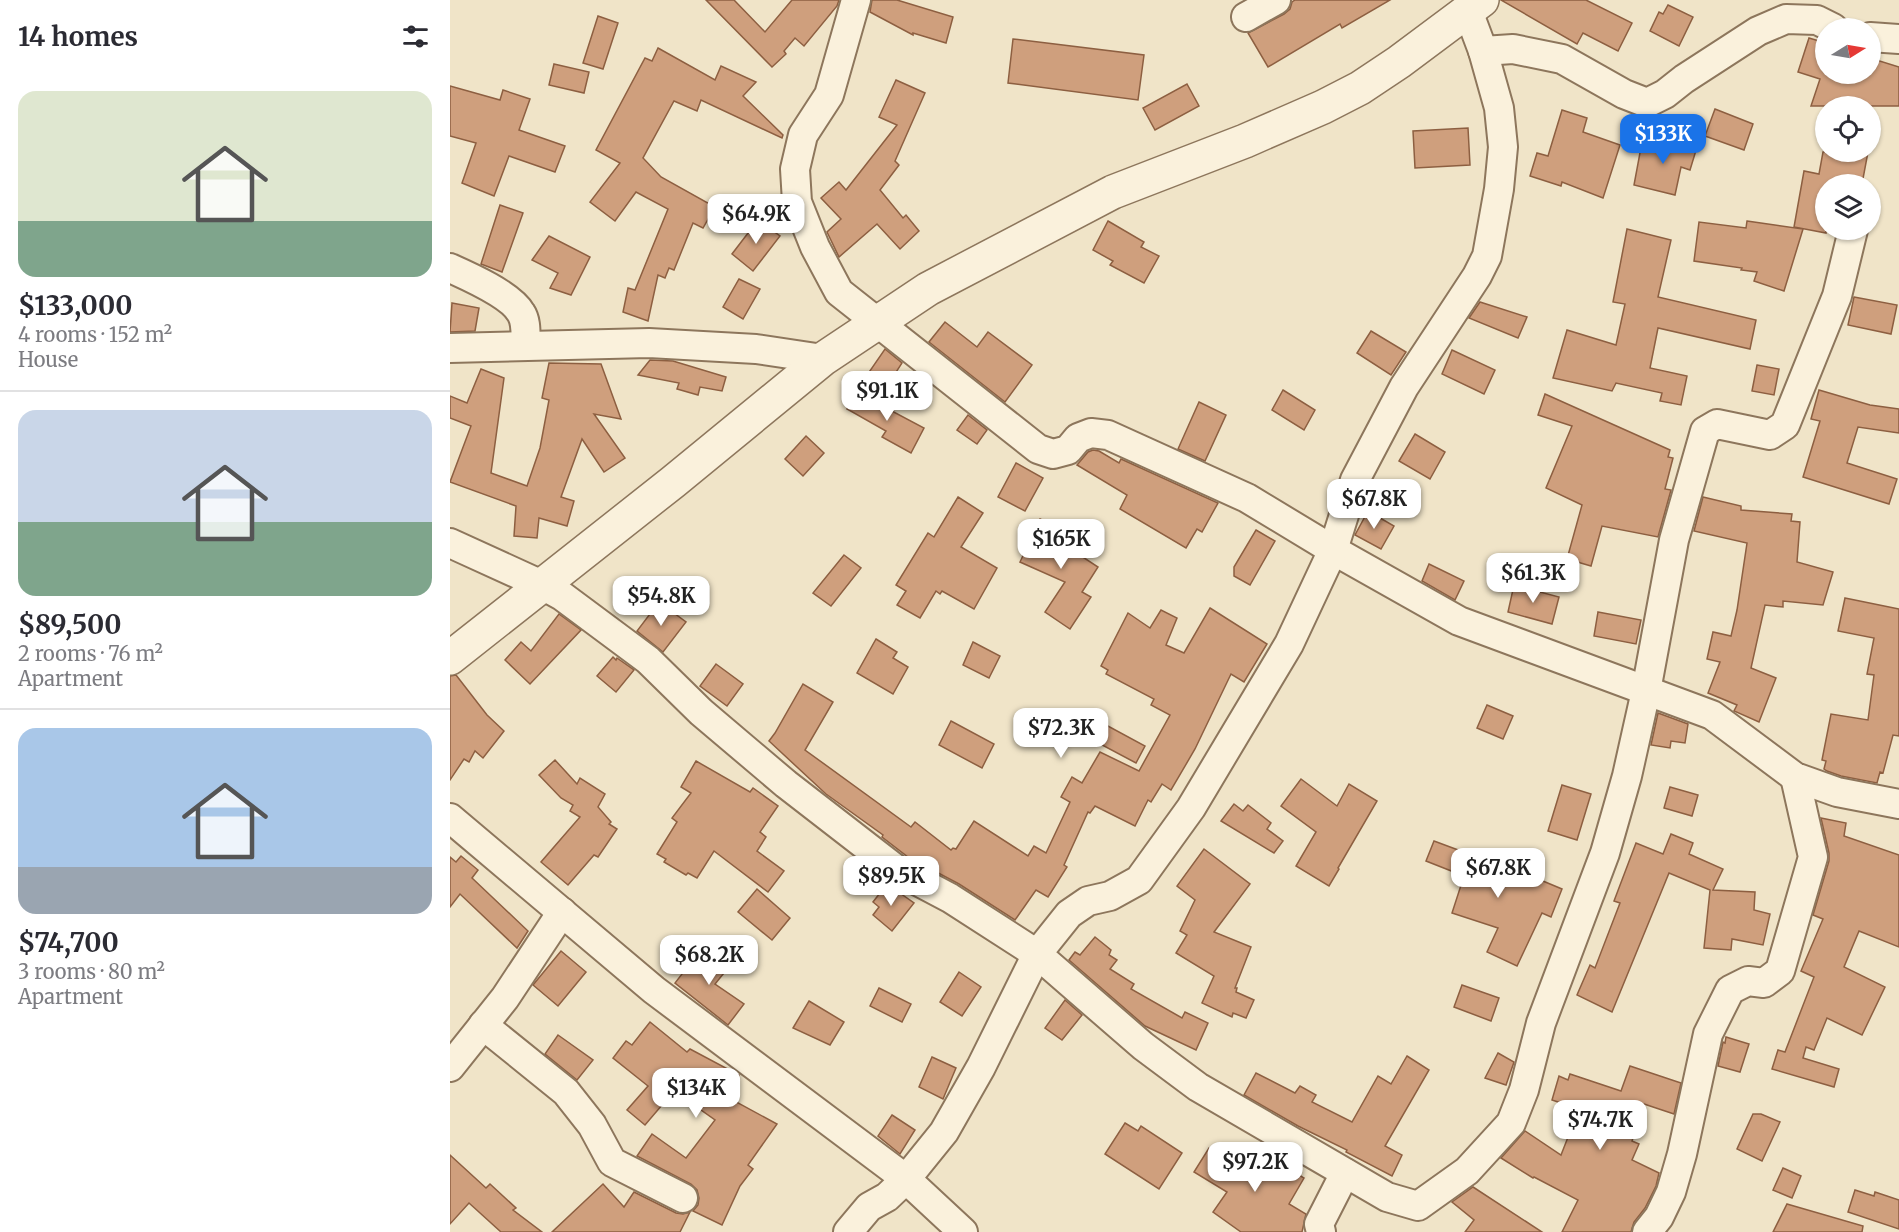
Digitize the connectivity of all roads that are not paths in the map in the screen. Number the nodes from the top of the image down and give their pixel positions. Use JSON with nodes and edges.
{"nodes":[{"id":1,"x":856,"y":0,"type":"edge"},
{"id":2,"x":1276,"y":0,"type":"edge"},
{"id":3,"x":1475,"y":6,"type":"edge"},
{"id":4,"x":1246,"y":17,"type":"dead end"},
{"id":5,"x":1815,"y":20,"type":"edge"},
{"id":6,"x":1881,"y":38,"type":"edge"},
{"id":7,"x":1899,"y":39,"type":"edge"},
{"id":8,"x":1484,"y":51,"type":"junction"},
{"id":9,"x":1851,"y":240,"type":"edge"},
{"id":10,"x":450,"y":267,"type":"edge"},
{"id":11,"x":878,"y":322,"type":"junction"},
{"id":12,"x":526,"y":345,"type":"junction"},
{"id":13,"x":450,"y":348,"type":"edge"},
{"id":14,"x":823,"y":359,"type":"junction"},
{"id":15,"x":450,"y":543,"type":"edge"},
{"id":16,"x":1333,"y":550,"type":"junction"},
{"id":17,"x":542,"y":585,"type":"junction"},
{"id":18,"x":450,"y":658,"type":"edge"},
{"id":19,"x":1646,"y":691,"type":"junction"},
{"id":20,"x":1794,"y":777,"type":"junction"},
{"id":21,"x":1899,"y":804,"type":"edge"},
{"id":22,"x":450,"y":818,"type":"edge"},
{"id":23,"x":562,"y":912,"type":"junction"},
{"id":24,"x":1037,"y":954,"type":"junction"},
{"id":25,"x":483,"y":1025,"type":"junction"},
{"id":26,"x":450,"y":1066,"type":"edge"},
{"id":27,"x":1345,"y":1173,"type":"junction"},
{"id":28,"x":906,"y":1179,"type":"junction"},
{"id":29,"x":682,"y":1198,"type":"dead end"},
{"id":30,"x":1653,"y":1230,"type":"edge"},
{"id":31,"x":848,"y":1232,"type":"edge"},
{"id":32,"x":963,"y":1232,"type":"edge"},
{"id":33,"x":1321,"y":1232,"type":"edge"}],
"edges":[{"from":1,"to":11,"type":"street"},
{"from":2,"to":4,"type":"street"},
{"from":3,"to":8,"type":"street"},
{"from":3,"to":11,"type":"street"},
{"from":5,"to":8,"type":"street"},
{"from":6,"to":7,"type":"street"},
{"from":8,"to":16,"type":"street"},
{"from":9,"to":19,"type":"street"},
{"from":10,"to":12,"type":"street"},
{"from":11,"to":14,"type":"street"},
{"from":11,"to":16,"type":"street"},
{"from":12,"to":13,"type":"street"},
{"from":12,"to":14,"type":"street"},
{"from":14,"to":17,"type":"street"},
{"from":15,"to":17,"type":"street"},
{"from":16,"to":19,"type":"street"},
{"from":16,"to":24,"type":"street"},
{"from":17,"to":18,"type":"street"},
{"from":17,"to":24,"type":"street"},
{"from":19,"to":20,"type":"street"},
{"from":19,"to":27,"type":"street"},
{"from":20,"to":21,"type":"street"},
{"from":20,"to":30,"type":"street"},
{"from":22,"to":23,"type":"street"},
{"from":23,"to":25,"type":"street"},
{"from":23,"to":28,"type":"street"},
{"from":24,"to":27,"type":"street"},
{"from":24,"to":28,"type":"street"},
{"from":25,"to":26,"type":"street"},
{"from":25,"to":29,"type":"street"},
{"from":27,"to":33,"type":"street"},
{"from":28,"to":31,"type":"street"},
{"from":28,"to":32,"type":"street"}]}
